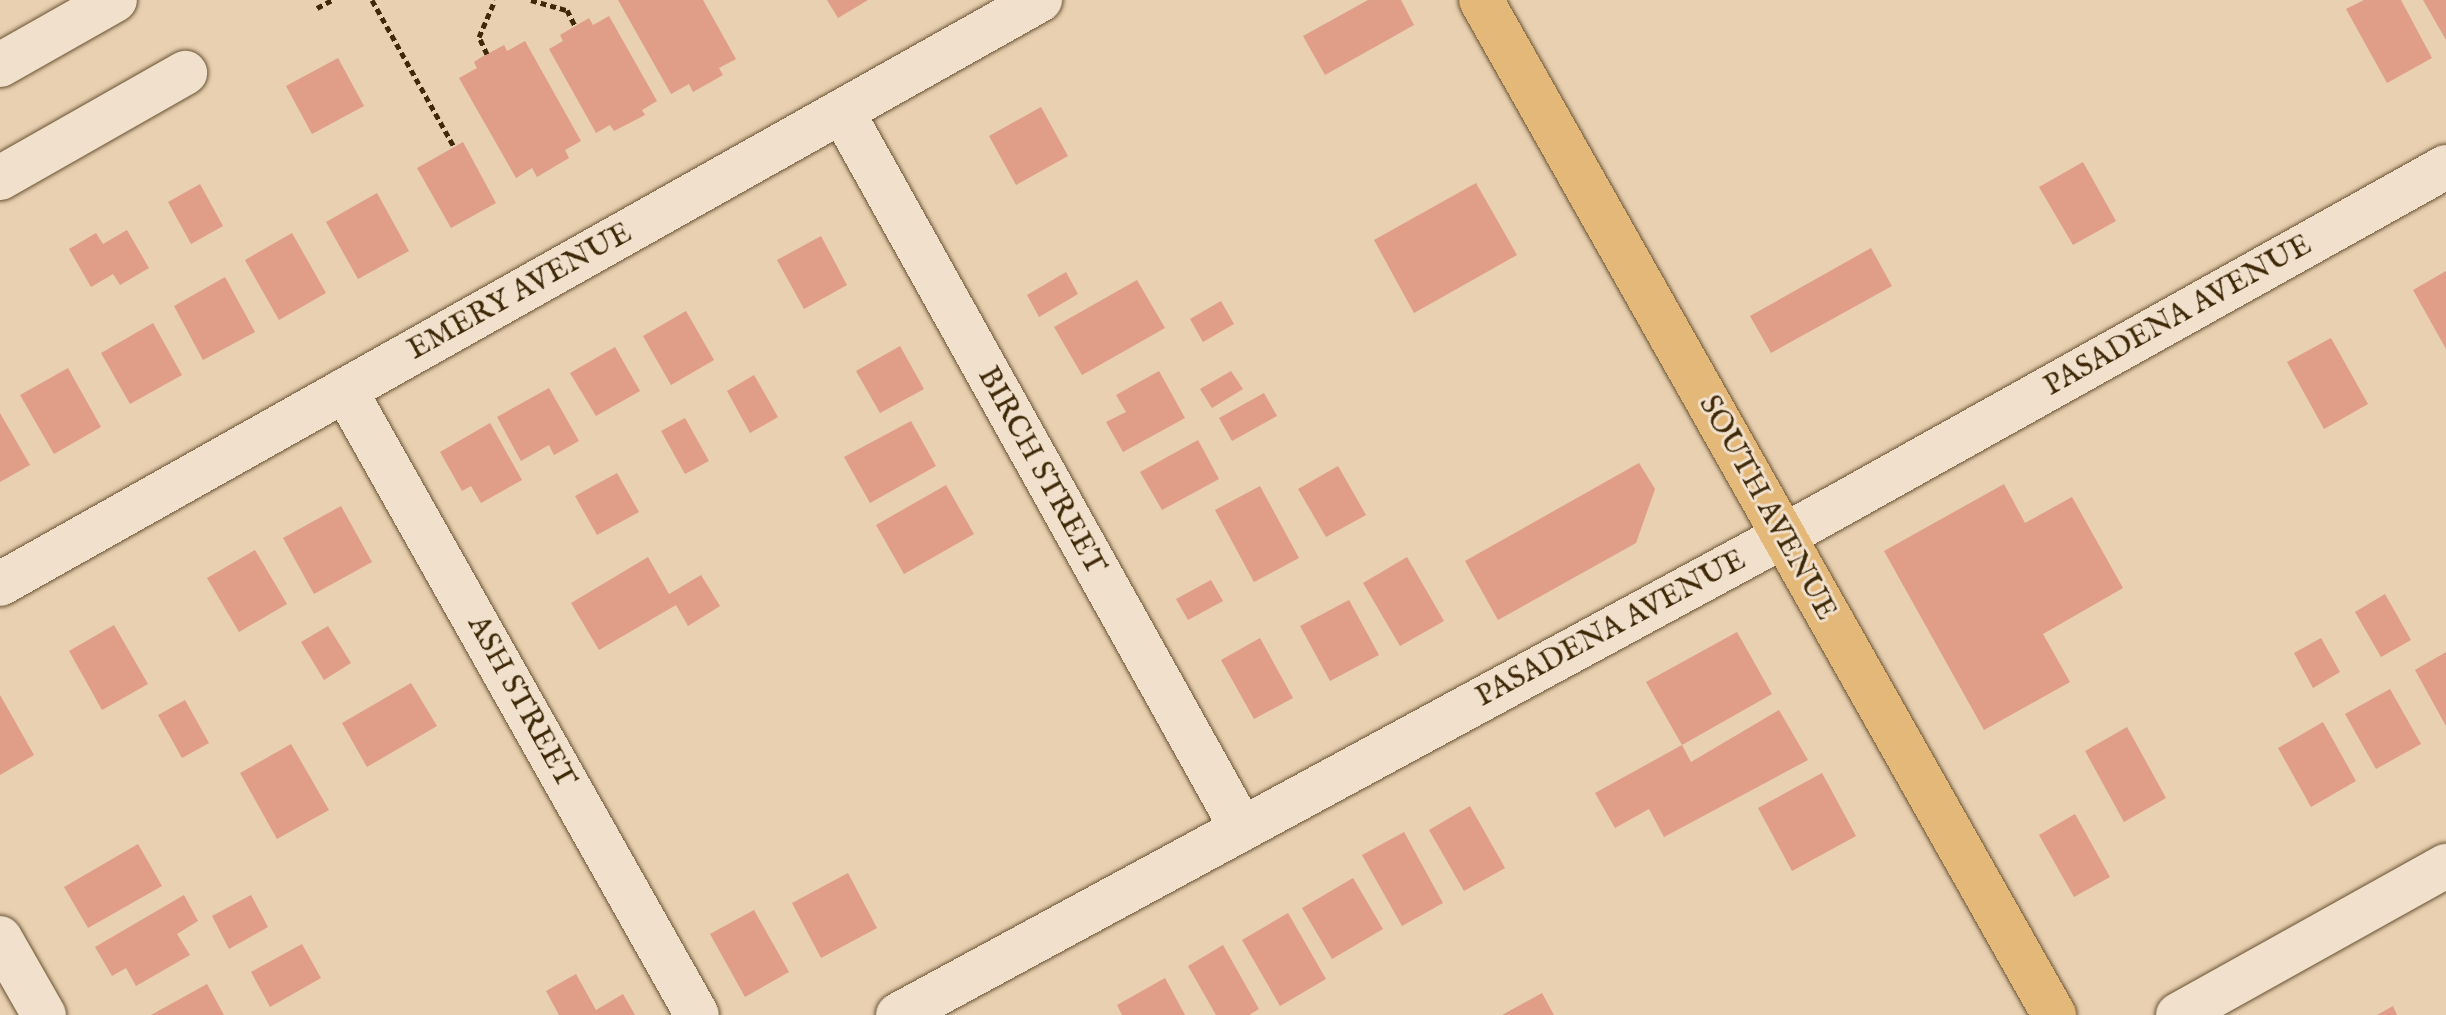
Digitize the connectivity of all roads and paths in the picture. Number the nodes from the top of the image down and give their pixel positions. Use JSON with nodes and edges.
{"nodes":[{"id":1,"x":115,"y":0,"type":"edge"},
{"id":2,"x":332,"y":0,"type":"edge"},
{"id":3,"x":372,"y":0,"type":"edge"},
{"id":4,"x":495,"y":0,"type":"edge"},
{"id":5,"x":531,"y":0,"type":"edge"},
{"id":6,"x":1040,"y":0,"type":"edge"},
{"id":7,"x":1481,"y":0,"type":"edge"},
{"id":8,"x":317,"y":8,"type":"dead end"},
{"id":9,"x":575,"y":26,"type":"dead end"},
{"id":10,"x":487,"y":54,"type":"dead end"},
{"id":11,"x":0,"y":65,"type":"edge"},
{"id":12,"x":185,"y":73,"type":"dead end"},
{"id":13,"x":842,"y":111,"type":"junction"},
{"id":14,"x":454,"y":147,"type":"dead end"},
{"id":15,"x":2446,"y":167,"type":"edge"},
{"id":16,"x":0,"y":178,"type":"edge"},
{"id":17,"x":345,"y":390,"type":"junction"},
{"id":18,"x":1784,"y":536,"type":"junction"},
{"id":19,"x":0,"y":584,"type":"edge"},
{"id":20,"x":1242,"y":829,"type":"junction"},
{"id":21,"x":2446,"y":866,"type":"edge"},
{"id":22,"x":0,"y":938,"type":"edge"},
{"id":23,"x":44,"y":1015,"type":"edge"},
{"id":24,"x":697,"y":1015,"type":"edge"},
{"id":25,"x":898,"y":1015,"type":"edge"},
{"id":26,"x":2054,"y":1015,"type":"edge"},
{"id":27,"x":2178,"y":1015,"type":"edge"}],
"edges":[{"from":1,"to":11,"type":"street"},
{"from":2,"to":8,"type":"path"},
{"from":3,"to":14,"type":"path"},
{"from":4,"to":10,"type":"path"},
{"from":5,"to":9,"type":"path"},
{"from":6,"to":13,"type":"street","name":"EMERY AVENUE"},
{"from":7,"to":18,"type":"main road","name":"SOUTH AVENUE"},
{"from":12,"to":16,"type":"street"},
{"from":13,"to":17,"type":"street","name":"EMERY AVENUE"},
{"from":13,"to":20,"type":"street","name":"BIRCH STREET"},
{"from":15,"to":18,"type":"street","name":"PASADENA AVENUE"},
{"from":17,"to":19,"type":"street","name":"EMERY AVENUE"},
{"from":17,"to":24,"type":"street","name":"ASH STREET"},
{"from":18,"to":20,"type":"street","name":"PASADENA AVENUE"},
{"from":18,"to":26,"type":"main road","name":"SOUTH AVENUE"},
{"from":20,"to":25,"type":"street","name":"PASADENA AVENUE"},
{"from":21,"to":27,"type":"street"},
{"from":22,"to":23,"type":"street"}]}
